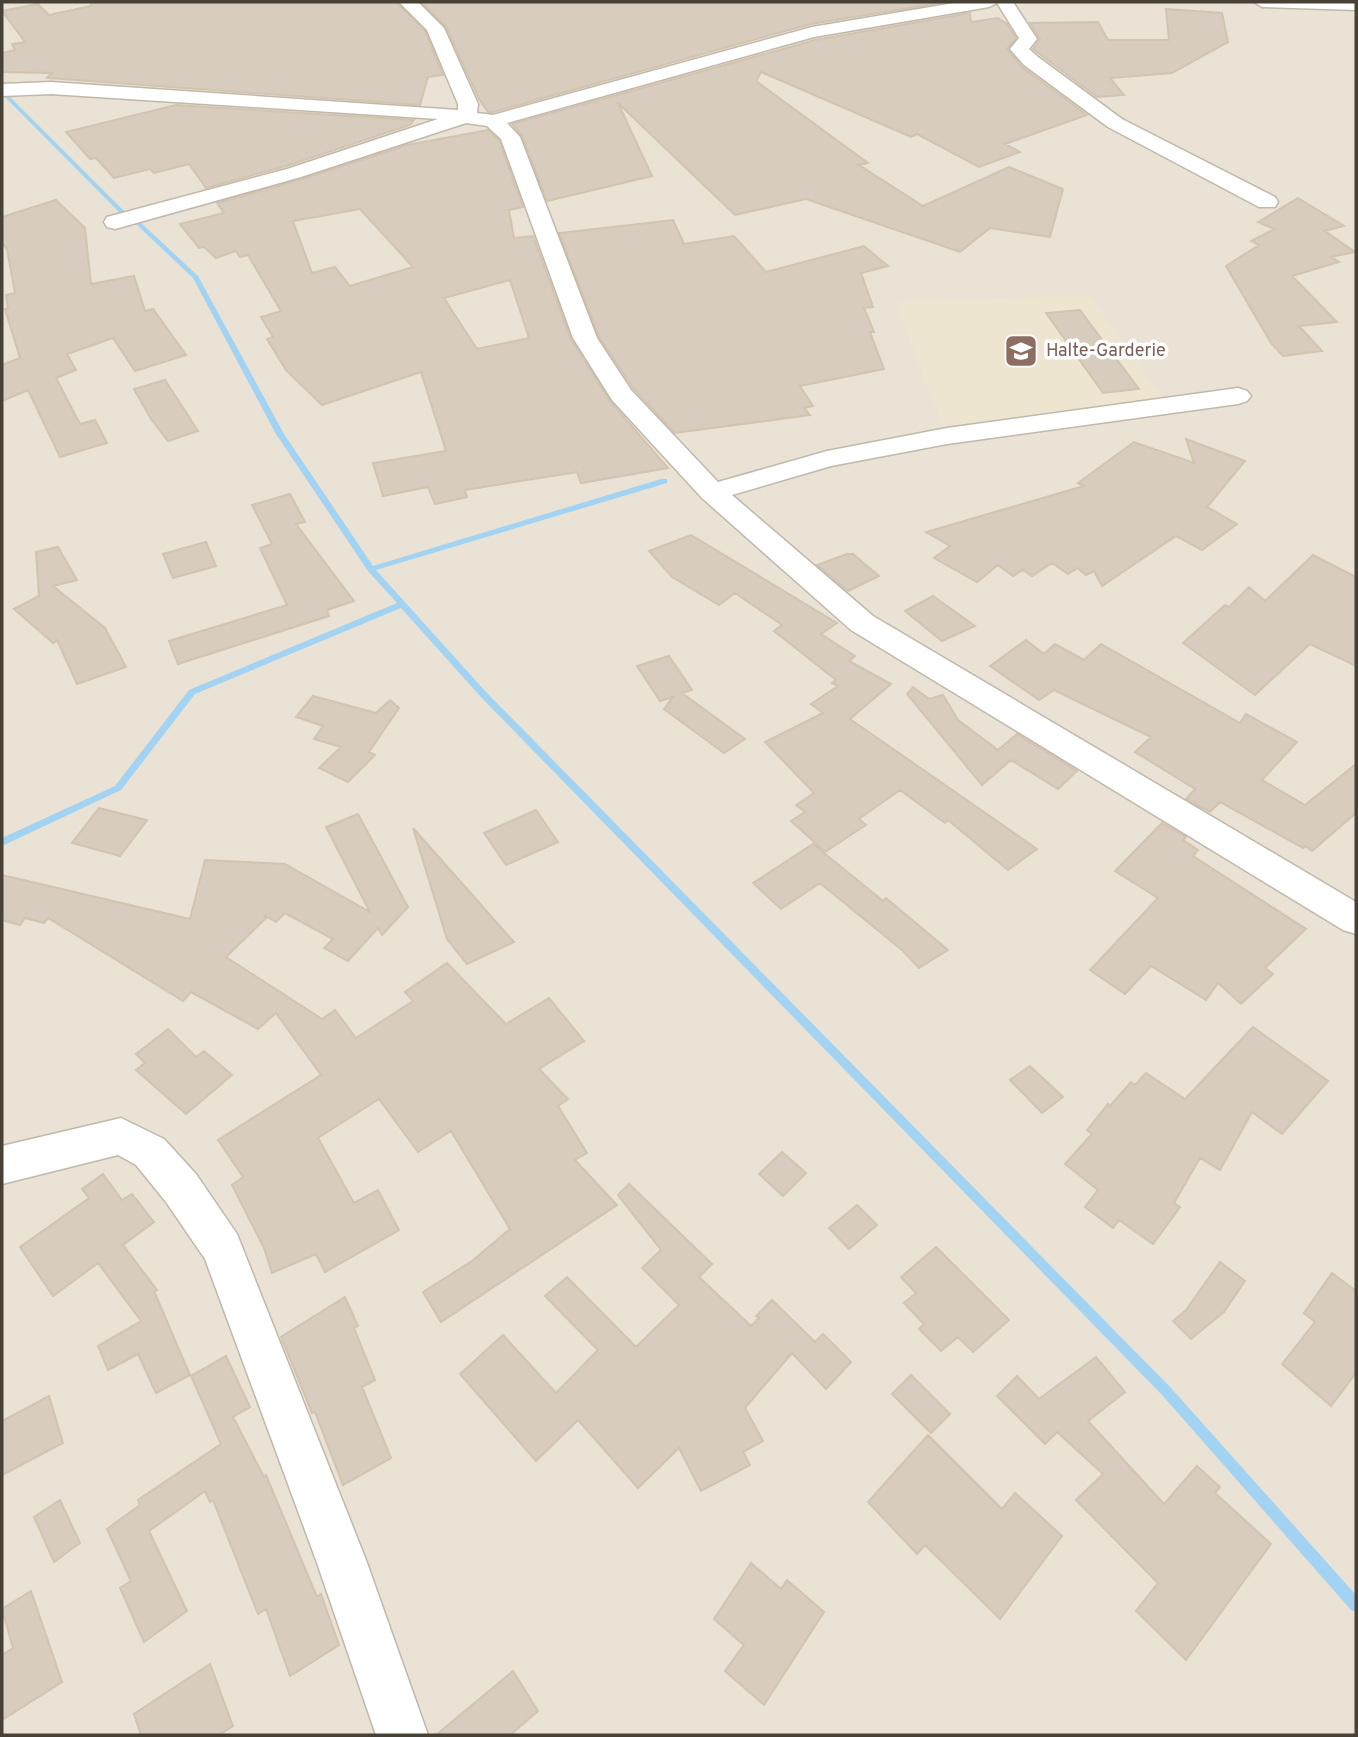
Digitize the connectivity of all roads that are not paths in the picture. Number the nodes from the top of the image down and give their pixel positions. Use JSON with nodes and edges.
{"nodes":[{"id":1,"x":408,"y":2,"type":"edge"},
{"id":2,"x":989,"y":2,"type":"edge"},
{"id":3,"x":1005,"y":2,"type":"edge"},
{"id":4,"x":1262,"y":2,"type":"edge"},
{"id":5,"x":1356,"y":5,"type":"edge"},
{"id":6,"x":4,"y":90,"type":"edge"},
{"id":7,"x":480,"y":119,"type":"junction"},
{"id":8,"x":1267,"y":202,"type":"dead end"},
{"id":9,"x":126,"y":219,"type":"dead end"},
{"id":10,"x":1238,"y":396,"type":"dead end"},
{"id":11,"x":712,"y":492,"type":"junction"},
{"id":12,"x":1356,"y":920,"type":"edge"},
{"id":13,"x":2,"y":1165,"type":"edge"},
{"id":14,"x":402,"y":1735,"type":"edge"}],
"edges":[{"from":1,"to":7,"type":"street"},
{"from":2,"to":7,"type":"street"},
{"from":3,"to":8,"type":"street"},
{"from":4,"to":5,"type":"street"},
{"from":6,"to":7,"type":"street"},
{"from":7,"to":9,"type":"street"},
{"from":7,"to":11,"type":"street"},
{"from":10,"to":11,"type":"street"},
{"from":11,"to":12,"type":"street"},
{"from":13,"to":14,"type":"street"}]}
